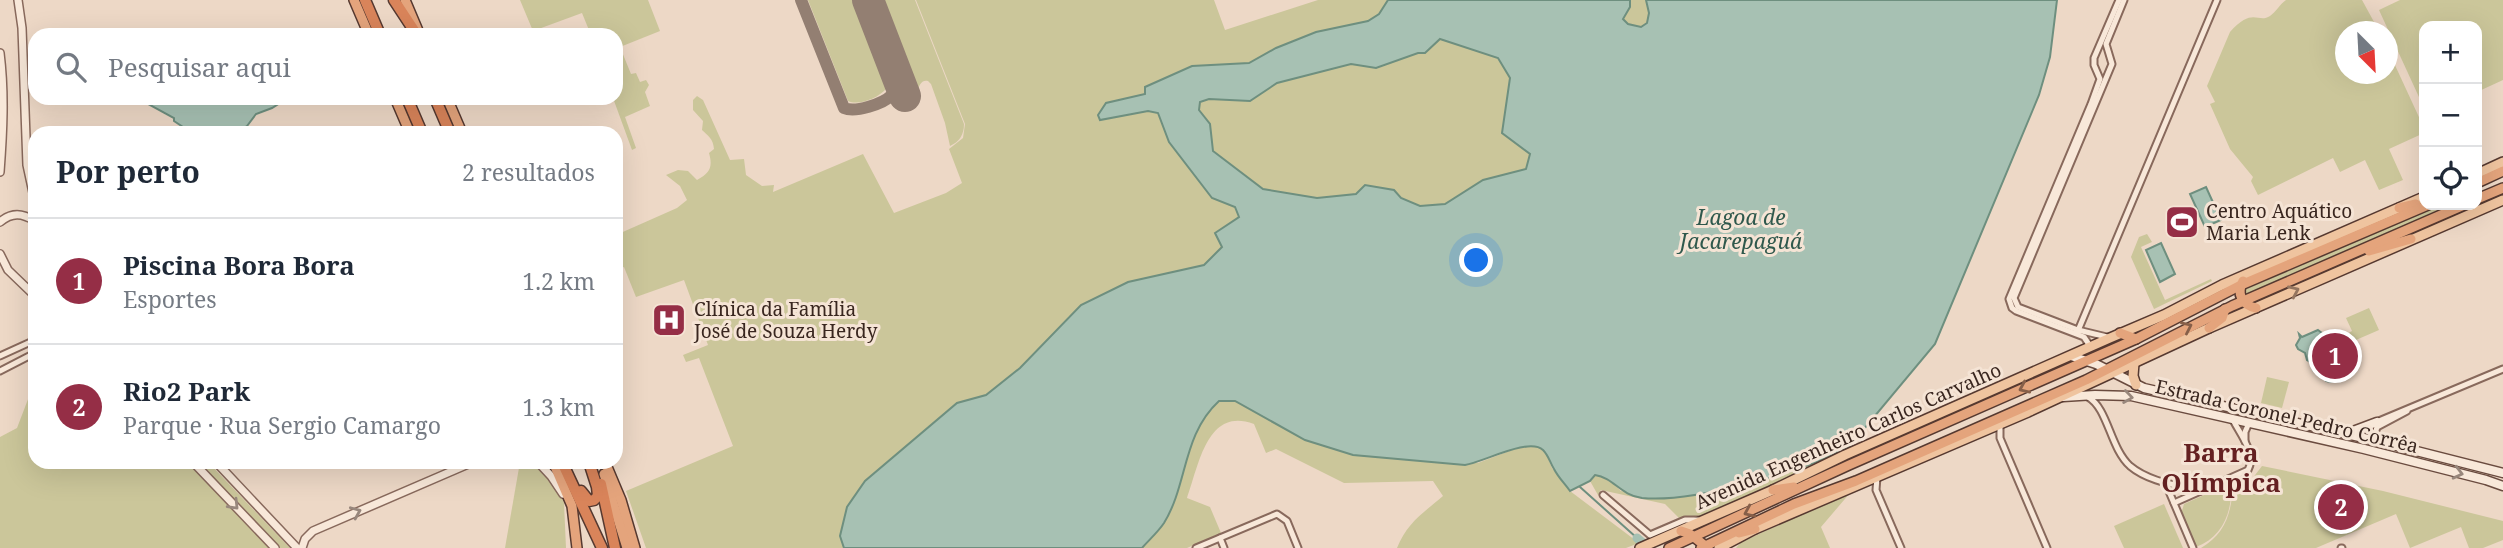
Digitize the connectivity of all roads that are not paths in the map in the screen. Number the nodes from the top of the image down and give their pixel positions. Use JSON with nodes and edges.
{"nodes":[{"id":1,"x":18,"y":0,"type":"edge"},
{"id":2,"x":354,"y":0,"type":"edge"},
{"id":3,"x":365,"y":0,"type":"edge"},
{"id":4,"x":394,"y":0,"type":"edge"},
{"id":5,"x":405,"y":0,"type":"edge"},
{"id":6,"x":2119,"y":0,"type":"edge"},
{"id":7,"x":2124,"y":0,"type":"edge"},
{"id":8,"x":2217,"y":0,"type":"edge"},
{"id":9,"x":366,"y":28,"type":"edge"},
{"id":10,"x":375,"y":28,"type":"edge"},
{"id":11,"x":405,"y":28,"type":"edge"},
{"id":12,"x":413,"y":28,"type":"edge"},
{"id":13,"x":415,"y":28,"type":"edge"},
{"id":14,"x":2103,"y":43,"type":"junction"},
{"id":15,"x":0,"y":53,"type":"edge"},
{"id":16,"x":2103,"y":79,"type":"junction"},
{"id":17,"x":398,"y":105,"type":"edge"},
{"id":18,"x":410,"y":105,"type":"edge"},
{"id":19,"x":438,"y":105,"type":"edge"},
{"id":20,"x":450,"y":105,"type":"edge"},
{"id":21,"x":401,"y":112,"type":"junction"},
{"id":22,"x":404,"y":126,"type":"edge"},
{"id":23,"x":407,"y":126,"type":"edge"},
{"id":24,"x":419,"y":126,"type":"edge"},
{"id":25,"x":447,"y":126,"type":"edge"},
{"id":26,"x":459,"y":126,"type":"edge"},
{"id":27,"x":2503,"y":162,"type":"edge"},
{"id":28,"x":28,"y":170,"type":"edge"},
{"id":29,"x":0,"y":172,"type":"edge"},
{"id":30,"x":2482,"y":172,"type":"edge"},
{"id":31,"x":2503,"y":172,"type":"edge"},
{"id":32,"x":2482,"y":180,"type":"edge"},
{"id":33,"x":2503,"y":188,"type":"edge"},
{"id":34,"x":2482,"y":197,"type":"edge"},
{"id":35,"x":2503,"y":200,"type":"edge"},
{"id":36,"x":2419,"y":202,"type":"edge"},
{"id":37,"x":2399,"y":208,"type":"joint"},
{"id":38,"x":2419,"y":209,"type":"edge"},
{"id":39,"x":2453,"y":210,"type":"edge"},
{"id":40,"x":28,"y":218,"type":"edge"},
{"id":41,"x":0,"y":222,"type":"edge"},
{"id":42,"x":2411,"y":240,"type":"junction"},
{"id":43,"x":0,"y":254,"type":"edge"},
{"id":44,"x":0,"y":261,"type":"edge"},
{"id":45,"x":2277,"y":261,"type":"junction"},
{"id":46,"x":8,"y":270,"type":"junction"},
{"id":47,"x":2311,"y":272,"type":"junction"},
{"id":48,"x":2241,"y":285,"type":"junction"},
{"id":49,"x":28,"y":289,"type":"edge"},
{"id":50,"x":2207,"y":294,"type":"junction"},
{"id":51,"x":2218,"y":297,"type":"junction"},
{"id":52,"x":2243,"y":301,"type":"junction"},
{"id":53,"x":2256,"y":308,"type":"junction"},
{"id":54,"x":2225,"y":309,"type":"junction"},
{"id":55,"x":2209,"y":328,"type":"junction"},
{"id":56,"x":2077,"y":332,"type":"junction"},
{"id":57,"x":2120,"y":333,"type":"junction"},
{"id":58,"x":2110,"y":338,"type":"junction"},
{"id":59,"x":2136,"y":339,"type":"junction"},
{"id":60,"x":28,"y":344,"type":"edge"},
{"id":61,"x":2090,"y":346,"type":"junction"},
{"id":62,"x":0,"y":356,"type":"edge"},
{"id":63,"x":2071,"y":356,"type":"junction"},
{"id":64,"x":28,"y":357,"type":"edge"},
{"id":65,"x":2086,"y":360,"type":"junction"},
{"id":66,"x":2134,"y":363,"type":"junction"},
{"id":67,"x":2503,"y":369,"type":"edge"},
{"id":68,"x":0,"y":371,"type":"edge"},
{"id":69,"x":2110,"y":371,"type":"junction"},
{"id":70,"x":2136,"y":385,"type":"junction"},
{"id":71,"x":2085,"y":396,"type":"junction"},
{"id":72,"x":2060,"y":397,"type":"junction"},
{"id":73,"x":2223,"y":407,"type":"junction"},
{"id":74,"x":2410,"y":409,"type":"junction"},
{"id":75,"x":2233,"y":419,"type":"junction"},
{"id":76,"x":2377,"y":422,"type":"junction"},
{"id":77,"x":2249,"y":423,"type":"junction"},
{"id":78,"x":2000,"y":424,"type":"junction"},
{"id":79,"x":1989,"y":429,"type":"junction"},
{"id":80,"x":2345,"y":435,"type":"junction"},
{"id":81,"x":2000,"y":438,"type":"junction"},
{"id":82,"x":2361,"y":438,"type":"junction"},
{"id":83,"x":2377,"y":441,"type":"junction"},
{"id":84,"x":2246,"y":444,"type":"junction"},
{"id":85,"x":2364,"y":449,"type":"junction"},
{"id":86,"x":200,"y":469,"type":"edge"},
{"id":87,"x":223,"y":469,"type":"edge"},
{"id":88,"x":457,"y":469,"type":"edge"},
{"id":89,"x":544,"y":469,"type":"edge"},
{"id":90,"x":557,"y":469,"type":"edge"},
{"id":91,"x":558,"y":469,"type":"edge"},
{"id":92,"x":568,"y":469,"type":"edge"},
{"id":93,"x":569,"y":469,"type":"edge"},
{"id":94,"x":593,"y":469,"type":"edge"},
{"id":95,"x":594,"y":469,"type":"edge"},
{"id":96,"x":605,"y":469,"type":"edge"},
{"id":97,"x":606,"y":469,"type":"edge"},
{"id":98,"x":2503,"y":474,"type":"edge"},
{"id":99,"x":1877,"y":477,"type":"junction"},
{"id":100,"x":1867,"y":481,"type":"junction"},
{"id":101,"x":2165,"y":482,"type":"junction"},
{"id":102,"x":1806,"y":486,"type":"junction"},
{"id":103,"x":2503,"y":486,"type":"edge"},
{"id":104,"x":1773,"y":490,"type":"junction"},
{"id":105,"x":1876,"y":490,"type":"junction"},
{"id":106,"x":2201,"y":491,"type":"junction"},
{"id":107,"x":1603,"y":495,"type":"dead end"},
{"id":108,"x":2174,"y":503,"type":"junction"},
{"id":109,"x":587,"y":514,"type":"junction"},
{"id":110,"x":574,"y":520,"type":"junction"},
{"id":111,"x":1705,"y":520,"type":"junction"},
{"id":112,"x":1755,"y":529,"type":"junction"},
{"id":113,"x":1681,"y":531,"type":"junction"},
{"id":114,"x":1740,"y":536,"type":"junction"},
{"id":115,"x":1695,"y":537,"type":"junction"},
{"id":116,"x":1220,"y":538,"type":"junction"},
{"id":117,"x":1719,"y":544,"type":"edge"},
{"id":118,"x":300,"y":547,"type":"edge"},
{"id":119,"x":1705,"y":547,"type":"edge"},
{"id":120,"x":275,"y":548,"type":"edge"},
{"id":121,"x":577,"y":548,"type":"edge"},
{"id":122,"x":602,"y":548,"type":"edge"},
{"id":123,"x":615,"y":548,"type":"edge"},
{"id":124,"x":627,"y":548,"type":"edge"},
{"id":125,"x":635,"y":548,"type":"edge"},
{"id":126,"x":1196,"y":548,"type":"edge"},
{"id":127,"x":1224,"y":548,"type":"edge"},
{"id":128,"x":1298,"y":548,"type":"edge"},
{"id":129,"x":1640,"y":548,"type":"edge"},
{"id":130,"x":1669,"y":548,"type":"edge"},
{"id":131,"x":1730,"y":548,"type":"edge"},
{"id":132,"x":1901,"y":548,"type":"edge"},
{"id":133,"x":2047,"y":548,"type":"edge"},
{"id":134,"x":2193,"y":548,"type":"edge"}],
"edges":[{"from":1,"to":28,"type":"street"},
{"from":2,"to":9,"type":"highway"},
{"from":3,"to":10,"type":"highway"},
{"from":4,"to":11,"type":"highway"},
{"from":4,"to":12,"type":"highway"},
{"from":5,"to":13,"type":"highway"},
{"from":6,"to":14,"type":"street"},
{"from":7,"to":14,"type":"street"},
{"from":8,"to":56,"type":"street"},
{"from":14,"to":16,"type":"street"},
{"from":14,"to":16,"type":"street"},
{"from":15,"to":29,"type":"street"},
{"from":16,"to":56,"type":"street"},
{"from":17,"to":21,"type":"highway"},
{"from":18,"to":24,"type":"highway"},
{"from":19,"to":25,"type":"highway"},
{"from":20,"to":26,"type":"highway"},
{"from":21,"to":22,"type":"highway"},
{"from":21,"to":23,"type":"highway"},
{"from":27,"to":30,"type":"main road"},
{"from":31,"to":32,"type":"highway"},
{"from":33,"to":34,"type":"highway"},
{"from":35,"to":42,"type":"main road"},
{"from":36,"to":37,"type":"highway"},
{"from":37,"to":45,"type":"main road","name":"Avenida Engenheiro Carlos Carvalho"},
{"from":38,"to":48,"type":"highway"},
{"from":39,"to":47,"type":"highway"},
{"from":40,"to":41,"type":"street"},
{"from":42,"to":47,"type":"highway"},
{"from":53,"to":42,"type":"main road","one_way":true},
{"from":43,"to":46,"type":"street"},
{"from":44,"to":46,"type":"street"},
{"from":45,"to":48,"type":"highway"},
{"from":45,"to":50,"type":"main road","name":"Avenida Engenheiro Carlos Carvalho"},
{"from":46,"to":49,"type":"street"},
{"from":47,"to":52,"type":"highway"},
{"from":48,"to":51,"type":"highway","name":"Avenida Engenheiro Carlos Carvalho"},
{"from":48,"to":52,"type":"highway"},
{"from":50,"to":51,"type":"highway"},
{"from":50,"to":57,"type":"main road","name":"Avenida Engenheiro Carlos Carvalho"},
{"from":51,"to":54,"type":"highway"},
{"from":51,"to":59,"type":"highway","name":"Avenida Engenheiro Carlos Carvalho"},
{"from":52,"to":53,"type":"highway"},
{"from":52,"to":54,"type":"highway"},
{"from":53,"to":55,"type":"main road"},
{"from":54,"to":55,"type":"highway"},
{"from":69,"to":54,"type":"highway","one_way":true},
{"from":55,"to":66,"type":"main road"},
{"from":56,"to":58,"type":"street"},
{"from":56,"to":61,"type":"street"},
{"from":57,"to":58,"type":"main road","name":"Avenida Engenheiro Carlos Carvalho"},
{"from":57,"to":59,"type":"highway"},
{"from":58,"to":61,"type":"main road","name":"Avenida Engenheiro Carlos Carvalho"},
{"from":59,"to":65,"type":"highway","name":"Avenida Engenheiro Carlos Carvalho"},
{"from":60,"to":62,"type":"street"},
{"from":61,"to":63,"type":"main road","name":"Avenida Engenheiro Carlos Carvalho"},
{"from":63,"to":65,"type":"main road","name":"Estrada Coronel Pedro Corrêa"},
{"from":63,"to":104,"type":"main road","name":"Avenida Engenheiro Carlos Carvalho"},
{"from":64,"to":68,"type":"street"},
{"from":65,"to":69,"type":"main road","name":"Estrada Coronel Pedro Corrêa"},
{"from":65,"to":102,"type":"highway","name":"Avenida Engenheiro Carlos Carvalho","one_way":true},
{"from":66,"to":69,"type":"main road"},
{"from":66,"to":70,"type":"main road"},
{"from":67,"to":74,"type":"street"},
{"from":69,"to":70,"type":"main road","name":"Estrada Coronel Pedro Corrêa"},
{"from":69,"to":72,"type":"main road","name":"Avenida Engenheiro Carlos Carvalho"},
{"from":69,"to":117,"type":"highway","name":"Avenida Engenheiro Carlos Carvalho"},
{"from":70,"to":73,"type":"main road","name":"Estrada Coronel Pedro Corrêa"},
{"from":71,"to":72,"type":"main road","name":"Estrada Coronel Pedro Corrêa"},
{"from":71,"to":75,"type":"main road","name":"Estrada Coronel Pedro Corrêa","one_way":true},
{"from":71,"to":101,"type":"street"},
{"from":72,"to":78,"type":"main road","name":"Avenida Engenheiro Carlos Carvalho"},
{"from":73,"to":75,"type":"main road"},
{"from":73,"to":80,"type":"main road","name":"Estrada Coronel Pedro Corrêa"},
{"from":74,"to":76,"type":"street"},
{"from":74,"to":83,"type":"street"},
{"from":75,"to":77,"type":"main road","name":"Estrada Coronel Pedro Corrêa"},
{"from":75,"to":84,"type":"street"},
{"from":76,"to":80,"type":"main road"},
{"from":76,"to":82,"type":"street"},
{"from":77,"to":84,"type":"street"},
{"from":77,"to":85,"type":"main road","name":"Estrada Coronel Pedro Corrêa"},
{"from":78,"to":79,"type":"main road","name":"Avenida Engenheiro Carlos Carvalho"},
{"from":78,"to":81,"type":"street"},
{"from":79,"to":81,"type":"street"},
{"from":79,"to":99,"type":"main road","name":"Avenida Engenheiro Carlos Carvalho"},
{"from":80,"to":82,"type":"main road","name":"Estrada Coronel Pedro Corrêa"},
{"from":81,"to":133,"type":"street"},
{"from":82,"to":83,"type":"main road","name":"Estrada Coronel Pedro Corrêa"},
{"from":82,"to":85,"type":"street"},
{"from":83,"to":98,"type":"main road","name":"Estrada Coronel Pedro Corrêa"},
{"from":84,"to":106,"type":"street"},
{"from":85,"to":103,"type":"main road","name":"Estrada Coronel Pedro Corrêa","one_way":true},
{"from":86,"to":120,"type":"street","one_way":true},
{"from":87,"to":118,"type":"street"},
{"from":118,"to":88,"type":"street","one_way":true},
{"from":89,"to":110,"type":"street"},
{"from":90,"to":110,"type":"highway"},
{"from":91,"to":109,"type":"highway"},
{"from":92,"to":109,"type":"highway"},
{"from":93,"to":94,"type":"highway"},
{"from":95,"to":123,"type":"highway"},
{"from":96,"to":124,"type":"highway"},
{"from":97,"to":125,"type":"highway"},
{"from":99,"to":100,"type":"main road","name":"Avenida Engenheiro Carlos Carvalho"},
{"from":99,"to":105,"type":"street"},
{"from":100,"to":105,"type":"street"},
{"from":100,"to":112,"type":"main road","name":"Avenida Engenheiro Carlos Carvalho"},
{"from":101,"to":106,"type":"street"},
{"from":101,"to":108,"type":"street"},
{"from":102,"to":104,"type":"highway"},
{"from":102,"to":115,"type":"highway","name":"Avenida Engenheiro Carlos Carvalho","one_way":true},
{"from":104,"to":111,"type":"main road","name":"Avenida Engenheiro Carlos Carvalho"},
{"from":105,"to":132,"type":"street"},
{"from":106,"to":108,"type":"street"},
{"from":107,"to":111,"type":"street"},
{"from":108,"to":134,"type":"street"},
{"from":109,"to":122,"type":"highway"},
{"from":110,"to":121,"type":"highway"},
{"from":111,"to":113,"type":"main road","name":"Avenida Engenheiro Carlos Carvalho"},
{"from":112,"to":114,"type":"main road","name":"Avenida Engenheiro Carlos Carvalho"},
{"from":112,"to":117,"type":"highway"},
{"from":113,"to":115,"type":"highway"},
{"from":113,"to":129,"type":"main road","name":"Avenida Engenheiro Carlos Carvalho"},
{"from":114,"to":117,"type":"main road","name":"Avenida Engenheiro Carlos Carvalho"},
{"from":114,"to":131,"type":"street"},
{"from":115,"to":119,"type":"highway"},
{"from":115,"to":130,"type":"highway","name":"Avenida Engenheiro Carlos Carvalho"},
{"from":116,"to":126,"type":"street"},
{"from":116,"to":127,"type":"street"},
{"from":116,"to":128,"type":"street"},
{"from":117,"to":119,"type":"highway","name":"Avenida Engenheiro Carlos Carvalho"}]}
